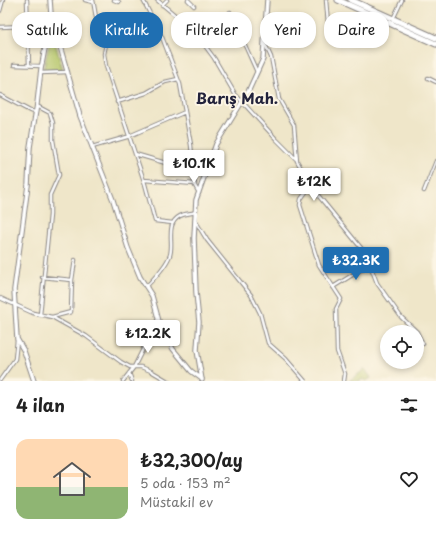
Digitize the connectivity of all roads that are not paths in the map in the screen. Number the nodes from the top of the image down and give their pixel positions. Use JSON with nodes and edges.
{"nodes":[{"id":1,"x":3,"y":0,"type":"edge"},
{"id":2,"x":27,"y":0,"type":"edge"},
{"id":3,"x":50,"y":0,"type":"edge"},
{"id":4,"x":85,"y":0,"type":"edge"},
{"id":5,"x":114,"y":0,"type":"edge"},
{"id":6,"x":143,"y":0,"type":"edge"},
{"id":7,"x":157,"y":0,"type":"edge"},
{"id":8,"x":167,"y":0,"type":"edge"},
{"id":9,"x":188,"y":0,"type":"edge"},
{"id":10,"x":267,"y":0,"type":"edge"},
{"id":11,"x":326,"y":0,"type":"edge"},
{"id":12,"x":338,"y":0,"type":"edge"},
{"id":13,"x":351,"y":0,"type":"edge"},
{"id":14,"x":402,"y":0,"type":"edge"},
{"id":15,"x":93,"y":1,"type":"edge"},
{"id":16,"x":118,"y":2,"type":"dead end"},
{"id":17,"x":162,"y":5,"type":"junction"},
{"id":18,"x":194,"y":6,"type":"dead end"},
{"id":19,"x":0,"y":10,"type":"edge"},
{"id":20,"x":27,"y":12,"type":"edge"},
{"id":21,"x":51,"y":12,"type":"edge"},
{"id":22,"x":266,"y":12,"type":"edge"},
{"id":23,"x":327,"y":12,"type":"edge"},
{"id":24,"x":393,"y":19,"type":"junction"},
{"id":25,"x":12,"y":26,"type":"edge"},
{"id":26,"x":0,"y":27,"type":"edge"},
{"id":27,"x":436,"y":38,"type":"edge"},
{"id":28,"x":436,"y":44,"type":"edge"},
{"id":29,"x":29,"y":48,"type":"edge"},
{"id":30,"x":45,"y":48,"type":"edge"},
{"id":31,"x":61,"y":48,"type":"edge"},
{"id":32,"x":246,"y":48,"type":"edge"},
{"id":33,"x":264,"y":48,"type":"edge"},
{"id":34,"x":267,"y":48,"type":"edge"},
{"id":35,"x":14,"y":65,"type":"dead end"},
{"id":36,"x":29,"y":65,"type":"junction"},
{"id":37,"x":41,"y":66,"type":"junction"},
{"id":38,"x":68,"y":72,"type":"junction"},
{"id":39,"x":258,"y":72,"type":"junction"},
{"id":40,"x":40,"y":73,"type":"junction"},
{"id":41,"x":428,"y":78,"type":"dead end"},
{"id":42,"x":178,"y":79,"type":"junction"},
{"id":43,"x":436,"y":82,"type":"edge"},
{"id":44,"x":0,"y":95,"type":"edge"},
{"id":45,"x":243,"y":100,"type":"junction"},
{"id":46,"x":117,"y":102,"type":"junction"},
{"id":47,"x":37,"y":106,"type":"junction"},
{"id":48,"x":36,"y":112,"type":"junction"},
{"id":49,"x":185,"y":112,"type":"junction"},
{"id":50,"x":129,"y":136,"type":"junction"},
{"id":51,"x":92,"y":148,"type":"junction"},
{"id":52,"x":135,"y":154,"type":"junction"},
{"id":53,"x":297,"y":159,"type":"junction"},
{"id":54,"x":436,"y":161,"type":"edge"},
{"id":55,"x":193,"y":171,"type":"junction"},
{"id":56,"x":144,"y":180,"type":"junction"},
{"id":57,"x":195,"y":184,"type":"junction"},
{"id":58,"x":311,"y":185,"type":"junction"},
{"id":59,"x":424,"y":191,"type":"dead end"},
{"id":60,"x":199,"y":193,"type":"junction"},
{"id":61,"x":196,"y":212,"type":"junction"},
{"id":62,"x":173,"y":222,"type":"junction"},
{"id":63,"x":196,"y":222,"type":"junction"},
{"id":64,"x":76,"y":260,"type":"dead end"},
{"id":65,"x":370,"y":264,"type":"junction"},
{"id":66,"x":42,"y":277,"type":"junction"},
{"id":67,"x":72,"y":280,"type":"junction"},
{"id":68,"x":146,"y":286,"type":"junction"},
{"id":69,"x":334,"y":287,"type":"junction"},
{"id":70,"x":0,"y":298,"type":"edge"},
{"id":71,"x":15,"y":303,"type":"junction"},
{"id":72,"x":40,"y":314,"type":"junction"},
{"id":73,"x":52,"y":317,"type":"junction"},
{"id":74,"x":158,"y":319,"type":"junction"},
{"id":75,"x":410,"y":325,"type":"edge"},
{"id":76,"x":17,"y":339,"type":"junction"},
{"id":77,"x":134,"y":366,"type":"junction"},
{"id":78,"x":129,"y":373,"type":"junction"},
{"id":79,"x":0,"y":380,"type":"edge"},
{"id":80,"x":202,"y":380,"type":"edge"},
{"id":81,"x":34,"y":381,"type":"edge"},
{"id":82,"x":123,"y":381,"type":"edge"},
{"id":83,"x":132,"y":381,"type":"edge"},
{"id":84,"x":168,"y":381,"type":"edge"},
{"id":85,"x":305,"y":381,"type":"edge"},
{"id":86,"x":344,"y":381,"type":"edge"}],
"edges":[{"from":1,"to":19,"type":"street"},
{"from":2,"to":20,"type":"street"},
{"from":3,"to":21,"type":"street"},
{"from":4,"to":15,"type":"street"},
{"from":5,"to":16,"type":"street"},
{"from":6,"to":42,"type":"street"},
{"from":7,"to":17,"type":"street"},
{"from":8,"to":17,"type":"street"},
{"from":9,"to":18,"type":"street"},
{"from":10,"to":22,"type":"street"},
{"from":11,"to":23,"type":"street"},
{"from":12,"to":28,"type":"highway"},
{"from":13,"to":24,"type":"highway"},
{"from":14,"to":24,"type":"street"},
{"from":15,"to":46,"type":"street"},
{"from":17,"to":45,"type":"street"},
{"from":24,"to":27,"type":"highway"},
{"from":25,"to":26,"type":"street"},
{"from":29,"to":36,"type":"street"},
{"from":30,"to":37,"type":"street"},
{"from":31,"to":38,"type":"street"},
{"from":32,"to":39,"type":"street"},
{"from":33,"to":39,"type":"street"},
{"from":34,"to":53,"type":"street"},
{"from":35,"to":36,"type":"street"},
{"from":36,"to":37,"type":"street"},
{"from":37,"to":40,"type":"street"},
{"from":38,"to":40,"type":"street"},
{"from":38,"to":51,"type":"street"},
{"from":39,"to":45,"type":"street"},
{"from":40,"to":47,"type":"street"},
{"from":41,"to":43,"type":"street"},
{"from":42,"to":46,"type":"street"},
{"from":42,"to":49,"type":"street"},
{"from":44,"to":48,"type":"street"},
{"from":45,"to":53,"type":"street"},
{"from":45,"to":60,"type":"street"},
{"from":46,"to":50,"type":"street"},
{"from":47,"to":48,"type":"street"},
{"from":47,"to":66,"type":"street"},
{"from":48,"to":71,"type":"street"},
{"from":49,"to":50,"type":"street"},
{"from":49,"to":55,"type":"street"},
{"from":50,"to":51,"type":"street"},
{"from":50,"to":52,"type":"street"},
{"from":51,"to":68,"type":"street"},
{"from":52,"to":55,"type":"street"},
{"from":52,"to":56,"type":"street"},
{"from":53,"to":58,"type":"street"},
{"from":54,"to":59,"type":"street"},
{"from":55,"to":57,"type":"street"},
{"from":56,"to":57,"type":"street"},
{"from":56,"to":62,"type":"street"},
{"from":57,"to":60,"type":"street"},
{"from":58,"to":65,"type":"street"},
{"from":58,"to":69,"type":"street"},
{"from":60,"to":61,"type":"street"},
{"from":61,"to":62,"type":"street"},
{"from":61,"to":63,"type":"street"},
{"from":62,"to":68,"type":"street"},
{"from":63,"to":80,"type":"street"},
{"from":63,"to":85,"type":"street"},
{"from":64,"to":67,"type":"street"},
{"from":65,"to":69,"type":"street"},
{"from":65,"to":75,"type":"street"},
{"from":66,"to":67,"type":"street"},
{"from":66,"to":72,"type":"street"},
{"from":67,"to":73,"type":"street"},
{"from":68,"to":74,"type":"street"},
{"from":69,"to":86,"type":"street"},
{"from":70,"to":71,"type":"street"},
{"from":71,"to":72,"type":"street"},
{"from":71,"to":76,"type":"street"},
{"from":72,"to":73,"type":"street"},
{"from":73,"to":77,"type":"street"},
{"from":74,"to":77,"type":"street"},
{"from":74,"to":80,"type":"street"},
{"from":76,"to":79,"type":"street"},
{"from":76,"to":81,"type":"street"},
{"from":77,"to":78,"type":"street"},
{"from":77,"to":84,"type":"street"},
{"from":78,"to":82,"type":"street"},
{"from":78,"to":83,"type":"street"}]}
